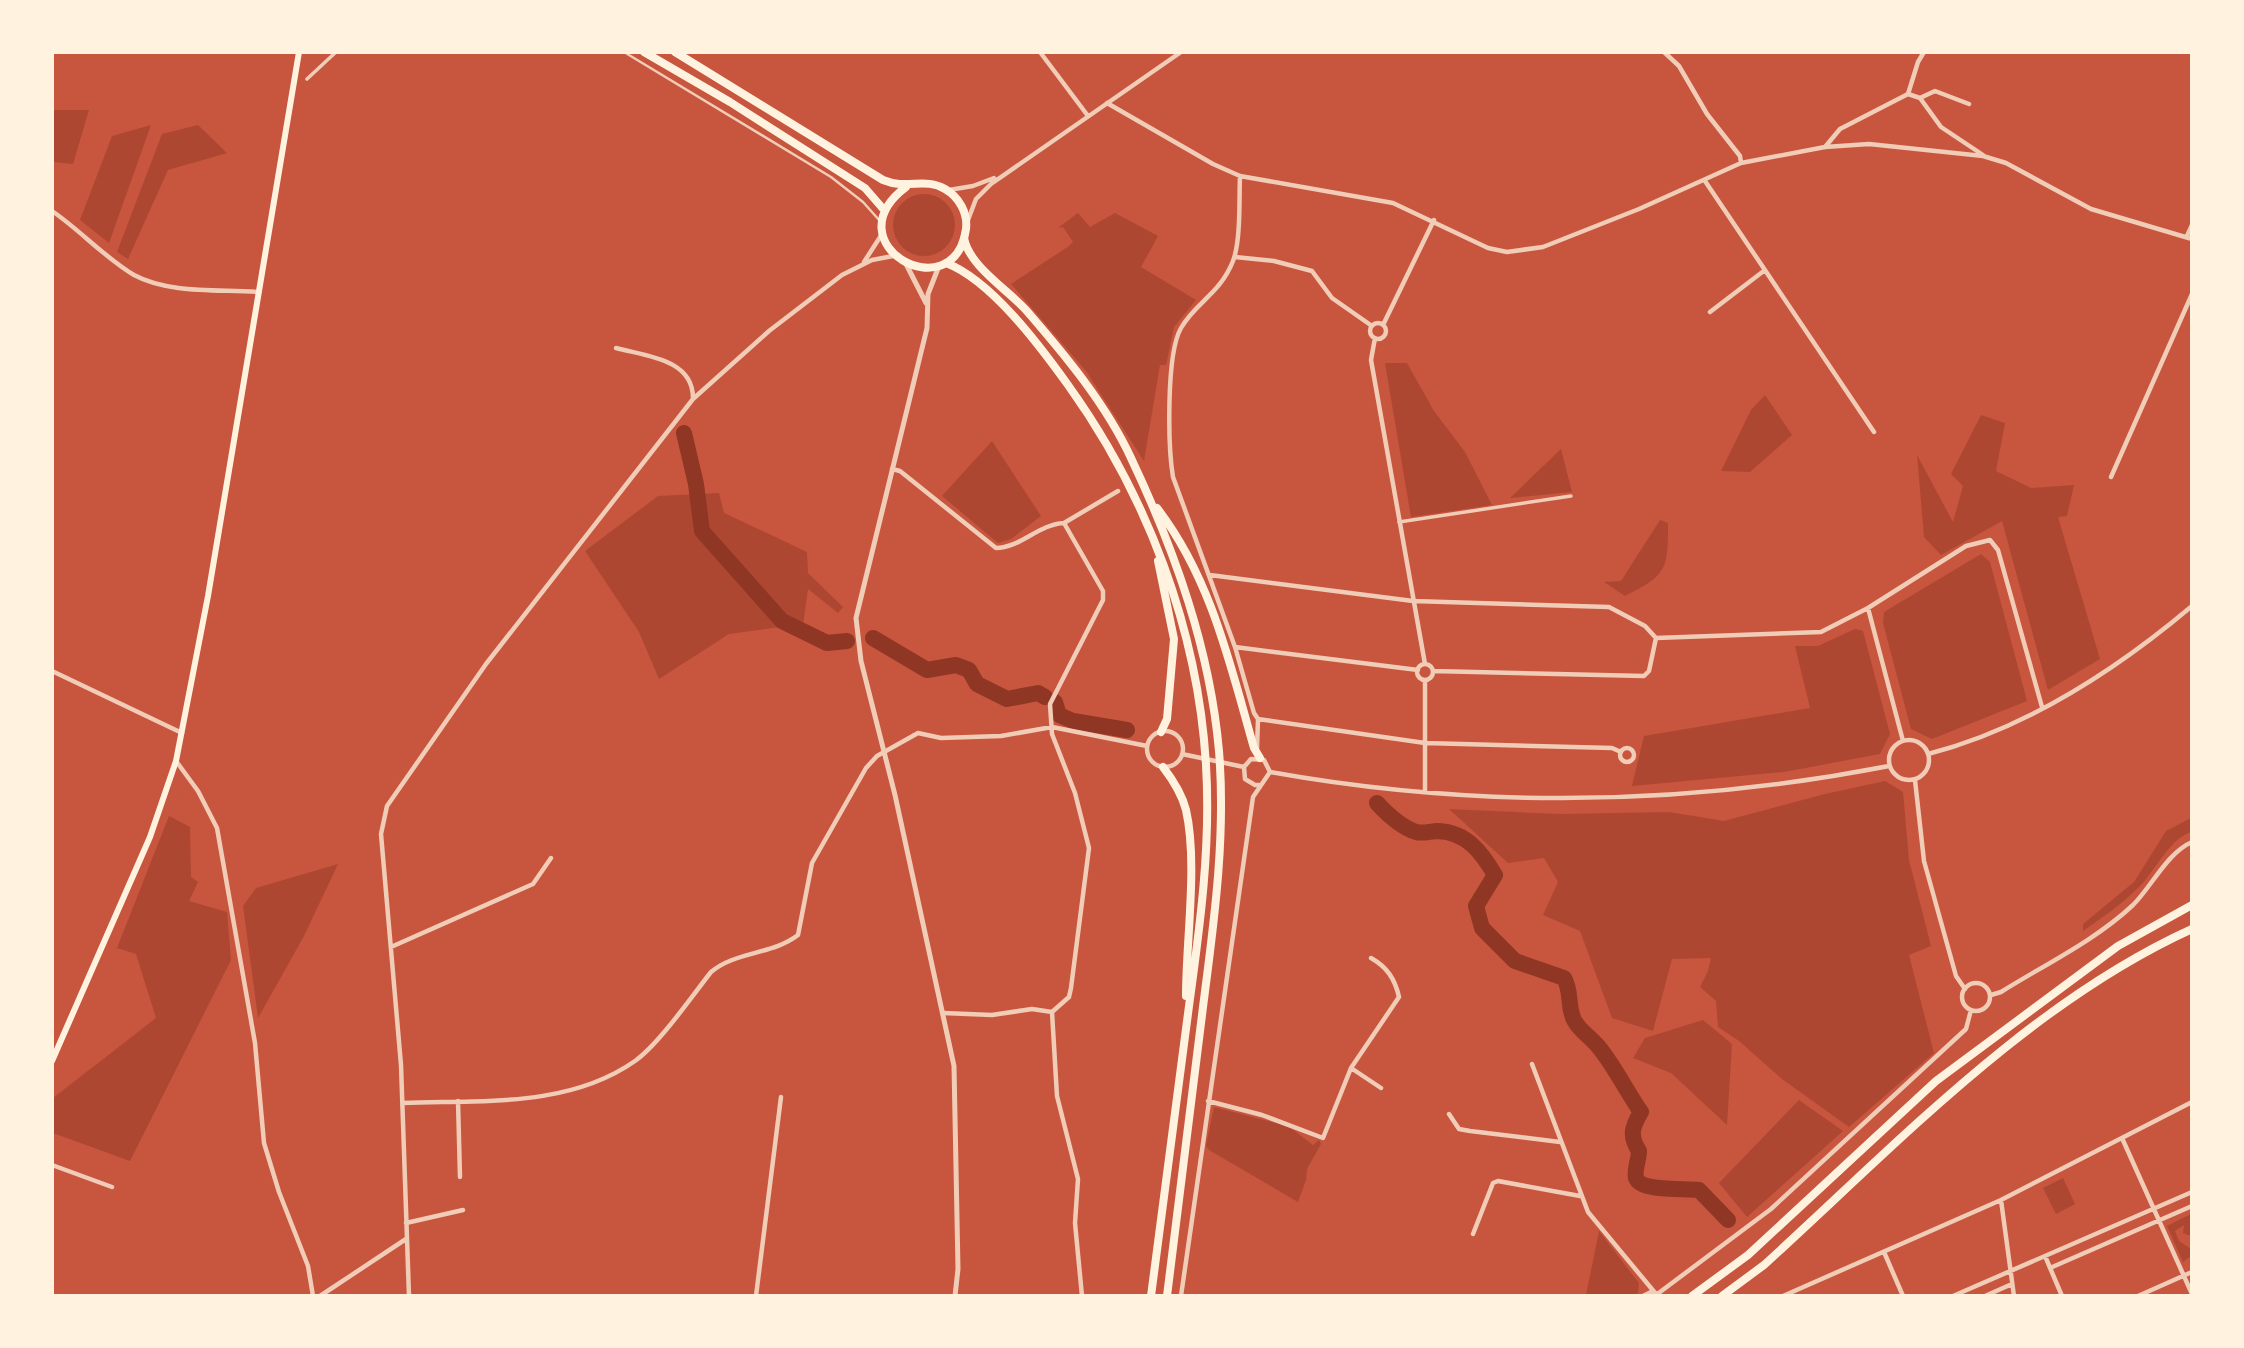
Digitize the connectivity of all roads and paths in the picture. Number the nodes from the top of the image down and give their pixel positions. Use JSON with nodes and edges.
{"nodes":[{"id":1,"x":299,"y":52,"type":"edge"},
{"id":2,"x":337,"y":52,"type":"edge"},
{"id":3,"x":624,"y":52,"type":"edge"},
{"id":4,"x":644,"y":52,"type":"edge"},
{"id":5,"x":675,"y":52,"type":"edge"},
{"id":6,"x":1040,"y":52,"type":"edge"},
{"id":7,"x":1181,"y":52,"type":"edge"},
{"id":8,"x":1664,"y":52,"type":"edge"},
{"id":9,"x":1924,"y":52,"type":"edge"},
{"id":10,"x":307,"y":79,"type":"dead end"},
{"id":11,"x":1908,"y":94,"type":"junction"},
{"id":12,"x":1920,"y":98,"type":"junction"},
{"id":13,"x":1107,"y":103,"type":"junction"},
{"id":14,"x":1969,"y":104,"type":"dead end"},
{"id":15,"x":1088,"y":116,"type":"junction"},
{"id":16,"x":1825,"y":147,"type":"junction"},
{"id":17,"x":1983,"y":156,"type":"junction"},
{"id":18,"x":1741,"y":163,"type":"junction"},
{"id":19,"x":1002,"y":176,"type":"junction"},
{"id":20,"x":1240,"y":176,"type":"junction"},
{"id":21,"x":1705,"y":181,"type":"junction"},
{"id":22,"x":906,"y":187,"type":"junction"},
{"id":23,"x":948,"y":190,"type":"junction"},
{"id":24,"x":52,"y":211,"type":"edge"},
{"id":25,"x":885,"y":211,"type":"junction"},
{"id":26,"x":1434,"y":220,"type":"junction"},
{"id":27,"x":966,"y":225,"type":"junction"},
{"id":28,"x":2192,"y":225,"type":"edge"},
{"id":29,"x":882,"y":228,"type":"junction"},
{"id":30,"x":2189,"y":237,"type":"edge"},
{"id":31,"x":964,"y":238,"type":"junction"},
{"id":32,"x":893,"y":256,"type":"junction"},
{"id":33,"x":1235,"y":257,"type":"junction"},
{"id":34,"x":906,"y":264,"type":"junction"},
{"id":35,"x":942,"y":264,"type":"junction"},
{"id":36,"x":860,"y":266,"type":"junction"},
{"id":37,"x":1765,"y":270,"type":"junction"},
{"id":38,"x":258,"y":292,"type":"junction"},
{"id":39,"x":2192,"y":294,"type":"edge"},
{"id":40,"x":926,"y":303,"type":"junction"},
{"id":41,"x":1710,"y":312,"type":"dead end"},
{"id":42,"x":1383,"y":325,"type":"junction"},
{"id":43,"x":1372,"y":326,"type":"junction"},
{"id":44,"x":1375,"y":338,"type":"junction"},
{"id":45,"x":616,"y":348,"type":"dead end"},
{"id":46,"x":693,"y":399,"type":"junction"},
{"id":47,"x":1874,"y":432,"type":"dead end"},
{"id":48,"x":891,"y":468,"type":"junction"},
{"id":49,"x":2111,"y":477,"type":"dead end"},
{"id":50,"x":1118,"y":491,"type":"dead end"},
{"id":51,"x":1571,"y":496,"type":"dead end"},
{"id":52,"x":1152,"y":501,"type":"junction"},
{"id":53,"x":1399,"y":522,"type":"junction"},
{"id":54,"x":1064,"y":523,"type":"junction"},
{"id":55,"x":1156,"y":545,"type":"junction"},
{"id":56,"x":1210,"y":575,"type":"junction"},
{"id":57,"x":1413,"y":601,"type":"junction"},
{"id":58,"x":2192,"y":607,"type":"edge"},
{"id":59,"x":1868,"y":608,"type":"junction"},
{"id":60,"x":1656,"y":638,"type":"junction"},
{"id":61,"x":1235,"y":647,"type":"junction"},
{"id":62,"x":1425,"y":664,"type":"junction"},
{"id":63,"x":1418,"y":670,"type":"junction"},
{"id":64,"x":52,"y":671,"type":"edge"},
{"id":65,"x":1433,"y":671,"type":"junction"},
{"id":66,"x":1425,"y":680,"type":"junction"},
{"id":67,"x":2042,"y":707,"type":"junction"},
{"id":68,"x":1258,"y":719,"type":"junction"},
{"id":69,"x":1052,"y":727,"type":"junction"},
{"id":70,"x":1161,"y":732,"type":"junction"},
{"id":71,"x":182,"y":733,"type":"junction"},
{"id":72,"x":1903,"y":741,"type":"junction"},
{"id":73,"x":1425,"y":743,"type":"junction"},
{"id":74,"x":1147,"y":746,"type":"junction"},
{"id":75,"x":884,"y":752,"type":"junction"},
{"id":76,"x":1621,"y":752,"type":"dead end"},
{"id":77,"x":1182,"y":754,"type":"junction"},
{"id":78,"x":1928,"y":754,"type":"junction"},
{"id":79,"x":1259,"y":756,"type":"junction"},
{"id":80,"x":176,"y":761,"type":"junction"},
{"id":81,"x":1889,"y":766,"type":"junction"},
{"id":82,"x":1163,"y":767,"type":"junction"},
{"id":83,"x":1244,"y":767,"type":"junction"},
{"id":84,"x":1270,"y":772,"type":"junction"},
{"id":85,"x":1915,"y":780,"type":"junction"},
{"id":86,"x":1261,"y":785,"type":"junction"},
{"id":87,"x":1425,"y":792,"type":"junction"},
{"id":88,"x":2192,"y":842,"type":"edge"},
{"id":89,"x":551,"y":858,"type":"dead end"},
{"id":90,"x":2192,"y":905,"type":"edge"},
{"id":91,"x":2192,"y":929,"type":"edge"},
{"id":92,"x":391,"y":947,"type":"junction"},
{"id":93,"x":1371,"y":958,"type":"dead end"},
{"id":94,"x":1965,"y":989,"type":"junction"},
{"id":95,"x":1991,"y":995,"type":"junction"},
{"id":96,"x":1970,"y":1010,"type":"junction"},
{"id":97,"x":1052,"y":1012,"type":"junction"},
{"id":98,"x":943,"y":1013,"type":"junction"},
{"id":99,"x":1187,"y":1027,"type":"junction"},
{"id":100,"x":52,"y":1061,"type":"edge"},
{"id":101,"x":1532,"y":1064,"type":"dead end"},
{"id":102,"x":1351,"y":1068,"type":"junction"},
{"id":103,"x":1381,"y":1088,"type":"dead end"},
{"id":104,"x":781,"y":1097,"type":"dead end"},
{"id":105,"x":458,"y":1101,"type":"junction"},
{"id":106,"x":1208,"y":1101,"type":"junction"},
{"id":107,"x":403,"y":1102,"type":"junction"},
{"id":108,"x":2192,"y":1102,"type":"edge"},
{"id":109,"x":1449,"y":1114,"type":"dead end"},
{"id":110,"x":2122,"y":1138,"type":"junction"},
{"id":111,"x":1560,"y":1142,"type":"junction"},
{"id":112,"x":52,"y":1165,"type":"edge"},
{"id":113,"x":460,"y":1177,"type":"dead end"},
{"id":114,"x":111,"y":1187,"type":"dead end"},
{"id":115,"x":2192,"y":1192,"type":"edge"},
{"id":116,"x":1581,"y":1196,"type":"junction"},
{"id":117,"x":2001,"y":1200,"type":"junction"},
{"id":118,"x":2192,"y":1206,"type":"edge"},
{"id":119,"x":2154,"y":1208,"type":"junction"},
{"id":120,"x":463,"y":1210,"type":"dead end"},
{"id":121,"x":2159,"y":1220,"type":"junction"},
{"id":122,"x":407,"y":1223,"type":"junction"},
{"id":123,"x":1473,"y":1234,"type":"dead end"},
{"id":124,"x":407,"y":1238,"type":"junction"},
{"id":125,"x":1884,"y":1252,"type":"junction"},
{"id":126,"x":2045,"y":1256,"type":"junction"},
{"id":127,"x":2050,"y":1268,"type":"junction"},
{"id":128,"x":2011,"y":1271,"type":"junction"},
{"id":129,"x":2192,"y":1272,"type":"edge"},
{"id":130,"x":2184,"y":1276,"type":"junction"},
{"id":131,"x":2012,"y":1284,"type":"junction"},
{"id":132,"x":1655,"y":1294,"type":"edge"},
{"id":133,"x":2192,"y":1294,"type":"edge"},
{"id":134,"x":313,"y":1296,"type":"edge"},
{"id":135,"x":320,"y":1296,"type":"edge"},
{"id":136,"x":409,"y":1296,"type":"edge"},
{"id":137,"x":756,"y":1296,"type":"edge"},
{"id":138,"x":955,"y":1296,"type":"edge"},
{"id":139,"x":1082,"y":1296,"type":"edge"},
{"id":140,"x":1151,"y":1296,"type":"edge"},
{"id":141,"x":1167,"y":1296,"type":"edge"},
{"id":142,"x":1181,"y":1296,"type":"edge"},
{"id":143,"x":1643,"y":1296,"type":"edge"},
{"id":144,"x":1692,"y":1296,"type":"edge"},
{"id":145,"x":1722,"y":1296,"type":"edge"},
{"id":146,"x":1783,"y":1296,"type":"edge"},
{"id":147,"x":1903,"y":1296,"type":"edge"},
{"id":148,"x":1953,"y":1296,"type":"edge"},
{"id":149,"x":1985,"y":1296,"type":"edge"},
{"id":150,"x":2014,"y":1296,"type":"edge"},
{"id":151,"x":2062,"y":1296,"type":"edge"},
{"id":152,"x":2138,"y":1296,"type":"edge"}],
"edges":[{"from":1,"to":38,"type":"main road"},
{"from":2,"to":10,"type":"street"},
{"from":3,"to":29,"type":"lane"},
{"from":4,"to":25,"type":"highway"},
{"from":5,"to":22,"type":"highway"},
{"from":6,"to":15,"type":"street"},
{"from":7,"to":13,"type":"street"},
{"from":8,"to":18,"type":"street"},
{"from":9,"to":11,"type":"street"},
{"from":11,"to":12,"type":"street"},
{"from":11,"to":16,"type":"street"},
{"from":12,"to":14,"type":"street"},
{"from":12,"to":17,"type":"street"},
{"from":13,"to":15,"type":"street"},
{"from":13,"to":20,"type":"street"},
{"from":15,"to":19,"type":"street"},
{"from":16,"to":17,"type":"street"},
{"from":16,"to":18,"type":"street"},
{"from":17,"to":30,"type":"street"},
{"from":18,"to":21,"type":"street"},
{"from":19,"to":23,"type":"street"},
{"from":19,"to":27,"type":"street"},
{"from":20,"to":26,"type":"street"},
{"from":20,"to":33,"type":"street"},
{"from":21,"to":26,"type":"street"},
{"from":21,"to":37,"type":"street"},
{"from":22,"to":23,"type":"highway"},
{"from":22,"to":25,"type":"highway"},
{"from":23,"to":27,"type":"highway"},
{"from":24,"to":38,"type":"street"},
{"from":25,"to":29,"type":"highway"},
{"from":26,"to":42,"type":"street"},
{"from":27,"to":31,"type":"highway"},
{"from":28,"to":30,"type":"street"},
{"from":29,"to":32,"type":"highway"},
{"from":29,"to":36,"type":"street"},
{"from":31,"to":35,"type":"highway"},
{"from":31,"to":52,"type":"highway"},
{"from":32,"to":34,"type":"highway"},
{"from":32,"to":36,"type":"street"},
{"from":33,"to":43,"type":"street"},
{"from":33,"to":56,"type":"street"},
{"from":34,"to":35,"type":"highway"},
{"from":34,"to":40,"type":"street"},
{"from":35,"to":40,"type":"street"},
{"from":35,"to":55,"type":"highway"},
{"from":36,"to":46,"type":"street"},
{"from":37,"to":41,"type":"street"},
{"from":37,"to":47,"type":"street"},
{"from":38,"to":71,"type":"main road"},
{"from":39,"to":49,"type":"street"},
{"from":40,"to":48,"type":"street"},
{"from":42,"to":43,"type":"street"},
{"from":42,"to":44,"type":"street"},
{"from":43,"to":44,"type":"street"},
{"from":44,"to":53,"type":"street"},
{"from":45,"to":46,"type":"street"},
{"from":46,"to":92,"type":"street"},
{"from":48,"to":54,"type":"street"},
{"from":48,"to":75,"type":"street"},
{"from":50,"to":54,"type":"street"},
{"from":51,"to":53,"type":"street"},
{"from":52,"to":79,"type":"highway"},
{"from":52,"to":141,"type":"highway"},
{"from":53,"to":57,"type":"street"},
{"from":54,"to":69,"type":"street"},
{"from":55,"to":70,"type":"highway"},
{"from":55,"to":99,"type":"highway"},
{"from":56,"to":57,"type":"street"},
{"from":56,"to":61,"type":"street"},
{"from":57,"to":60,"type":"street"},
{"from":57,"to":62,"type":"street"},
{"from":58,"to":67,"type":"street"},
{"from":59,"to":60,"type":"street"},
{"from":59,"to":67,"type":"street"},
{"from":59,"to":72,"type":"street"},
{"from":60,"to":65,"type":"street"},
{"from":61,"to":63,"type":"street"},
{"from":61,"to":68,"type":"street"},
{"from":62,"to":63,"type":"street"},
{"from":62,"to":65,"type":"street"},
{"from":63,"to":66,"type":"street"},
{"from":64,"to":71,"type":"street"},
{"from":65,"to":66,"type":"street"},
{"from":66,"to":73,"type":"street"},
{"from":67,"to":78,"type":"street"},
{"from":68,"to":73,"type":"street"},
{"from":68,"to":79,"type":"street"},
{"from":69,"to":74,"type":"street"},
{"from":69,"to":75,"type":"street"},
{"from":69,"to":97,"type":"street"},
{"from":70,"to":74,"type":"street"},
{"from":70,"to":77,"type":"street"},
{"from":71,"to":80,"type":"main road"},
{"from":72,"to":78,"type":"street"},
{"from":72,"to":81,"type":"street"},
{"from":73,"to":76,"type":"street"},
{"from":73,"to":87,"type":"street"},
{"from":74,"to":82,"type":"street"},
{"from":75,"to":98,"type":"street"},
{"from":75,"to":105,"type":"street"},
{"from":77,"to":82,"type":"street"},
{"from":77,"to":83,"type":"street"},
{"from":78,"to":85,"type":"street"},
{"from":79,"to":83,"type":"street"},
{"from":79,"to":84,"type":"street"},
{"from":80,"to":100,"type":"main road"},
{"from":80,"to":134,"type":"street"},
{"from":81,"to":85,"type":"street"},
{"from":81,"to":87,"type":"street"},
{"from":82,"to":99,"type":"highway"},
{"from":83,"to":86,"type":"street"},
{"from":84,"to":86,"type":"street"},
{"from":84,"to":87,"type":"street"},
{"from":85,"to":94,"type":"street"},
{"from":86,"to":106,"type":"street"},
{"from":88,"to":95,"type":"street"},
{"from":89,"to":92,"type":"street"},
{"from":90,"to":144,"type":"highway"},
{"from":91,"to":145,"type":"highway"},
{"from":92,"to":107,"type":"street"},
{"from":93,"to":102,"type":"street"},
{"from":94,"to":95,"type":"street"},
{"from":94,"to":96,"type":"street"},
{"from":95,"to":96,"type":"street"},
{"from":96,"to":132,"type":"street"},
{"from":97,"to":98,"type":"street"},
{"from":97,"to":139,"type":"street"},
{"from":98,"to":138,"type":"street"},
{"from":99,"to":140,"type":"highway"},
{"from":101,"to":111,"type":"street"},
{"from":102,"to":103,"type":"street"},
{"from":102,"to":106,"type":"street"},
{"from":104,"to":137,"type":"street"},
{"from":105,"to":107,"type":"street"},
{"from":105,"to":113,"type":"street"},
{"from":106,"to":142,"type":"street"},
{"from":107,"to":122,"type":"street"},
{"from":108,"to":110,"type":"street"},
{"from":109,"to":111,"type":"street"},
{"from":110,"to":117,"type":"street"},
{"from":110,"to":119,"type":"street"},
{"from":111,"to":116,"type":"street"},
{"from":112,"to":114,"type":"street"},
{"from":115,"to":119,"type":"street"},
{"from":116,"to":123,"type":"street"},
{"from":116,"to":132,"type":"street"},
{"from":117,"to":125,"type":"street"},
{"from":117,"to":128,"type":"street"},
{"from":118,"to":121,"type":"street"},
{"from":119,"to":121,"type":"street"},
{"from":119,"to":126,"type":"street"},
{"from":120,"to":122,"type":"street"},
{"from":121,"to":127,"type":"street"},
{"from":121,"to":130,"type":"street"},
{"from":122,"to":124,"type":"street"},
{"from":124,"to":135,"type":"street"},
{"from":124,"to":136,"type":"street"},
{"from":125,"to":146,"type":"street"},
{"from":125,"to":147,"type":"street"},
{"from":126,"to":127,"type":"street"},
{"from":126,"to":128,"type":"street"},
{"from":127,"to":151,"type":"street"},
{"from":128,"to":131,"type":"street"},
{"from":128,"to":148,"type":"street"},
{"from":129,"to":130,"type":"street"},
{"from":130,"to":133,"type":"street"},
{"from":130,"to":152,"type":"street"},
{"from":131,"to":149,"type":"street"},
{"from":131,"to":150,"type":"street"},
{"from":132,"to":143,"type":"street"}]}
